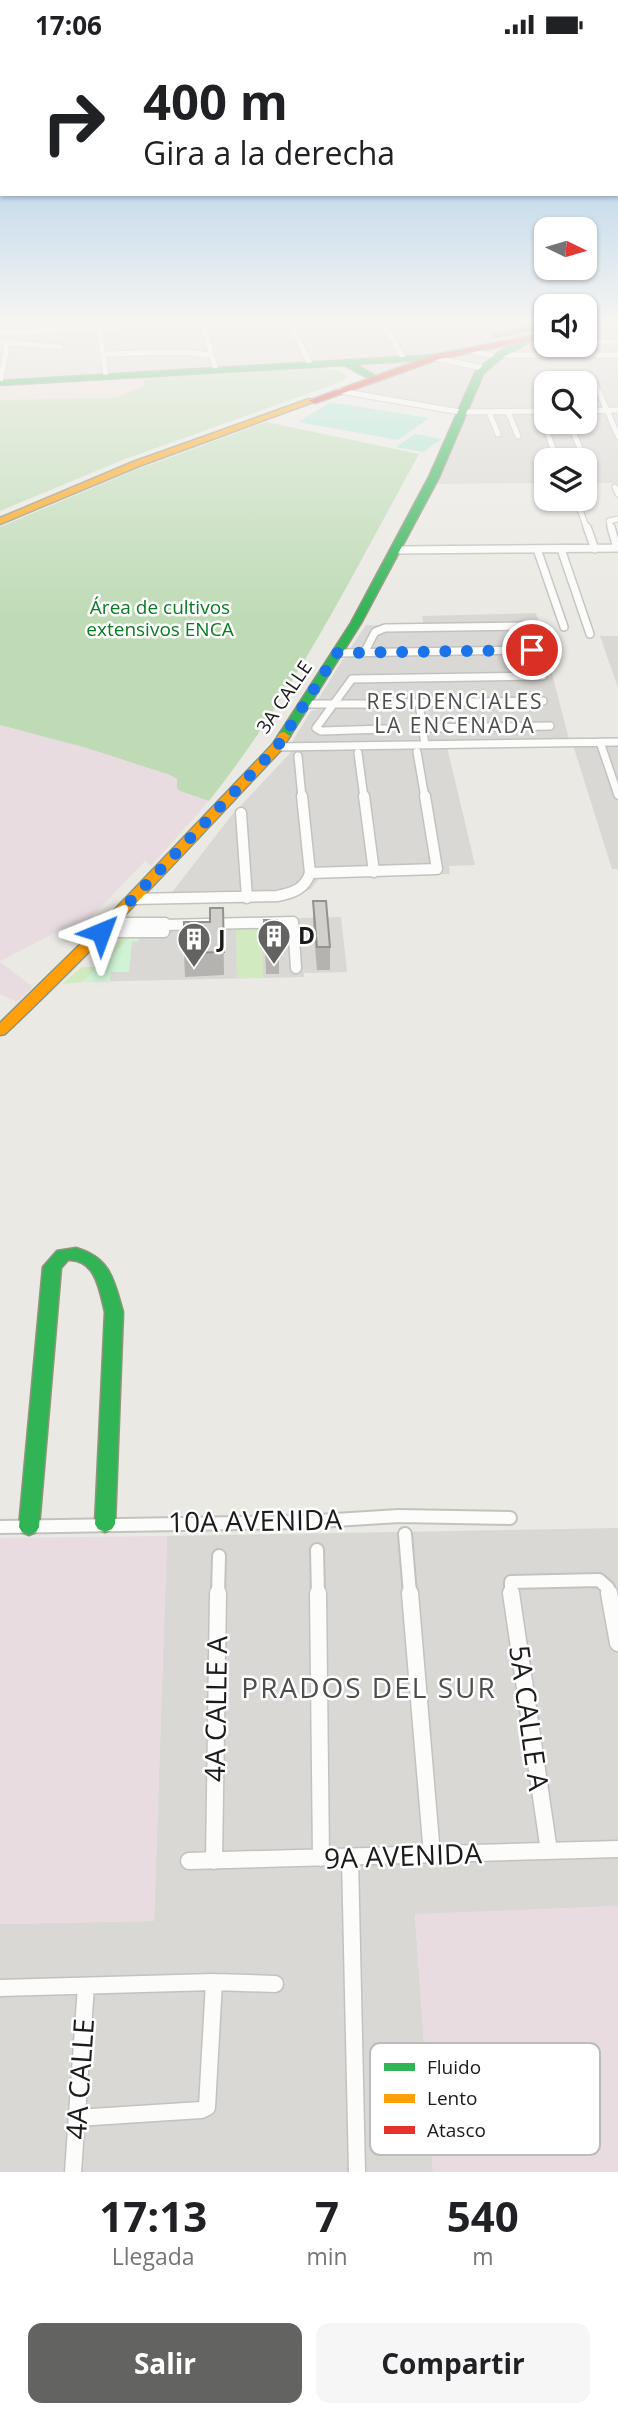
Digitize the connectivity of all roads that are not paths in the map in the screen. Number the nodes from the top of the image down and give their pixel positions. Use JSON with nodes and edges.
{"nodes":[{"id":1,"x":264,"y":418,"type":"edge"},
{"id":2,"x":457,"y":418,"type":"edge"},
{"id":3,"x":491,"y":418,"type":"edge"},
{"id":4,"x":510,"y":418,"type":"edge"},
{"id":5,"x":610,"y":418,"type":"edge"},
{"id":6,"x":498,"y":434,"type":"dead end"},
{"id":7,"x":517,"y":436,"type":"dead end"},
{"id":8,"x":618,"y":436,"type":"edge"},
{"id":9,"x":615,"y":487,"type":"dead end"},
{"id":10,"x":618,"y":494,"type":"edge"},
{"id":11,"x":581,"y":511,"type":"edge"},
{"id":12,"x":618,"y":519,"type":"edge"},
{"id":13,"x":0,"y":520,"type":"edge"},
{"id":14,"x":617,"y":548,"type":"edge"},
{"id":15,"x":537,"y":549,"type":"junction"},
{"id":16,"x":561,"y":549,"type":"junction"},
{"id":17,"x":595,"y":549,"type":"junction"},
{"id":18,"x":395,"y":550,"type":"junction"},
{"id":19,"x":530,"y":626,"type":"dead end"},
{"id":20,"x":564,"y":627,"type":"dead end"},
{"id":21,"x":590,"y":634,"type":"dead end"},
{"id":22,"x":532,"y":650,"type":"dead end"},
{"id":23,"x":337,"y":653,"type":"junction"},
{"id":24,"x":365,"y":653,"type":"junction"},
{"id":25,"x":543,"y":676,"type":"dead end"},
{"id":26,"x":543,"y":701,"type":"dead end"},
{"id":27,"x":395,"y":703,"type":"dead end"},
{"id":28,"x":419,"y":703,"type":"junction"},
{"id":29,"x":306,"y":704,"type":"junction"},
{"id":30,"x":380,"y":704,"type":"dead end"},
{"id":31,"x":334,"y":705,"type":"junction"},
{"id":32,"x":550,"y":726,"type":"dead end"},
{"id":33,"x":422,"y":728,"type":"junction"},
{"id":34,"x":385,"y":729,"type":"dead end"},
{"id":35,"x":600,"y":742,"type":"junction"},
{"id":36,"x":618,"y":742,"type":"edge"},
{"id":37,"x":425,"y":745,"type":"junction"},
{"id":38,"x":277,"y":747,"type":"junction"},
{"id":39,"x":417,"y":752,"type":"dead end"},
{"id":40,"x":358,"y":753,"type":"dead end"},
{"id":41,"x":298,"y":756,"type":"dead end"},
{"id":42,"x":606,"y":758,"type":"junction"},
{"id":43,"x":618,"y":758,"type":"edge"},
{"id":44,"x":617,"y":789,"type":"edge"},
{"id":45,"x":241,"y":813,"type":"dead end"},
{"id":46,"x":374,"y":872,"type":"junction"},
{"id":47,"x":310,"y":873,"type":"junction"},
{"id":48,"x":137,"y":896,"type":"junction"},
{"id":49,"x":247,"y":898,"type":"junction"},
{"id":50,"x":105,"y":928,"type":"junction"},
{"id":51,"x":296,"y":968,"type":"dead end"},
{"id":52,"x":0,"y":1031,"type":"edge"},
{"id":53,"x":510,"y":1518,"type":"dead end"},
{"id":54,"x":105,"y":1524,"type":"junction"},
{"id":55,"x":0,"y":1527,"type":"edge"},
{"id":56,"x":29,"y":1527,"type":"junction"},
{"id":57,"x":405,"y":1534,"type":"dead end"},
{"id":58,"x":317,"y":1550,"type":"dead end"},
{"id":59,"x":219,"y":1556,"type":"dead end"},
{"id":60,"x":618,"y":1643,"type":"edge"},
{"id":61,"x":618,"y":1849,"type":"edge"},
{"id":62,"x":549,"y":1851,"type":"junction"},
{"id":63,"x":432,"y":1855,"type":"junction"},
{"id":64,"x":321,"y":1858,"type":"junction"},
{"id":65,"x":350,"y":1858,"type":"junction"},
{"id":66,"x":189,"y":1861,"type":"dead end"},
{"id":67,"x":214,"y":1861,"type":"junction"},
{"id":68,"x":214,"y":1982,"type":"junction"},
{"id":69,"x":275,"y":1984,"type":"dead end"},
{"id":70,"x":86,"y":1986,"type":"junction"},
{"id":71,"x":0,"y":1988,"type":"edge"},
{"id":72,"x":77,"y":2118,"type":"junction"},
{"id":73,"x":73,"y":2172,"type":"edge"},
{"id":74,"x":357,"y":2172,"type":"edge"}],
"edges":[{"from":1,"to":13,"type":"main road"},
{"from":2,"to":18,"type":"main road","name":"3A CALLE"},
{"from":3,"to":6,"type":"street"},
{"from":4,"to":7,"type":"street"},
{"from":5,"to":8,"type":"street"},
{"from":9,"to":10,"type":"street"},
{"from":11,"to":17,"type":"street"},
{"from":12,"to":14,"type":"street"},
{"from":14,"to":17,"type":"street"},
{"from":15,"to":16,"type":"street"},
{"from":15,"to":18,"type":"street"},
{"from":15,"to":20,"type":"street"},
{"from":16,"to":17,"type":"street"},
{"from":16,"to":21,"type":"street"},
{"from":18,"to":23,"type":"main road","name":"3A CALLE"},
{"from":19,"to":24,"type":"street"},
{"from":22,"to":24,"type":"street"},
{"from":23,"to":24,"type":"street"},
{"from":23,"to":29,"type":"main road","name":"3A CALLE"},
{"from":25,"to":31,"type":"street"},
{"from":26,"to":28,"type":"street"},
{"from":27,"to":28,"type":"street"},
{"from":28,"to":33,"type":"street"},
{"from":29,"to":31,"type":"street"},
{"from":29,"to":38,"type":"main road","name":"3A CALLE"},
{"from":30,"to":31,"type":"street"},
{"from":31,"to":34,"type":"street"},
{"from":32,"to":33,"type":"street"},
{"from":33,"to":37,"type":"street"},
{"from":35,"to":36,"type":"street"},
{"from":35,"to":37,"type":"street"},
{"from":35,"to":42,"type":"street"},
{"from":37,"to":38,"type":"street"},
{"from":38,"to":48,"type":"main road","name":"3A CALLE"},
{"from":39,"to":46,"type":"street"},
{"from":40,"to":46,"type":"street"},
{"from":41,"to":47,"type":"street"},
{"from":42,"to":43,"type":"street"},
{"from":42,"to":44,"type":"street"},
{"from":45,"to":49,"type":"street"},
{"from":46,"to":47,"type":"street"},
{"from":47,"to":49,"type":"street"},
{"from":48,"to":49,"type":"street"},
{"from":48,"to":50,"type":"main road","name":"3A CALLE"},
{"from":50,"to":51,"type":"street"},
{"from":50,"to":52,"type":"main road","name":"3A CALLE"},
{"from":53,"to":54,"type":"street","name":"10A AVENIDA"},
{"from":54,"to":56,"type":"street","name":"10A AVENIDA"},
{"from":54,"to":56,"type":"main road"},
{"from":55,"to":56,"type":"street","name":"10A AVENIDA"},
{"from":57,"to":63,"type":"street"},
{"from":58,"to":64,"type":"street"},
{"from":59,"to":67,"type":"street","name":"4A CALLE A"},
{"from":60,"to":62,"type":"street","name":"5A CALLE A"},
{"from":61,"to":62,"type":"street","name":"9A AVENIDA"},
{"from":62,"to":63,"type":"street","name":"9A AVENIDA"},
{"from":63,"to":65,"type":"street","name":"9A AVENIDA"},
{"from":64,"to":65,"type":"street","name":"9A AVENIDA"},
{"from":64,"to":67,"type":"street","name":"9A AVENIDA"},
{"from":65,"to":74,"type":"street"},
{"from":66,"to":67,"type":"street","name":"9A AVENIDA"},
{"from":68,"to":69,"type":"street"},
{"from":68,"to":70,"type":"street"},
{"from":68,"to":72,"type":"street"},
{"from":70,"to":71,"type":"street"},
{"from":70,"to":72,"type":"street","name":"4A CALLE"},
{"from":72,"to":73,"type":"street","name":"4A CALLE"}]}
